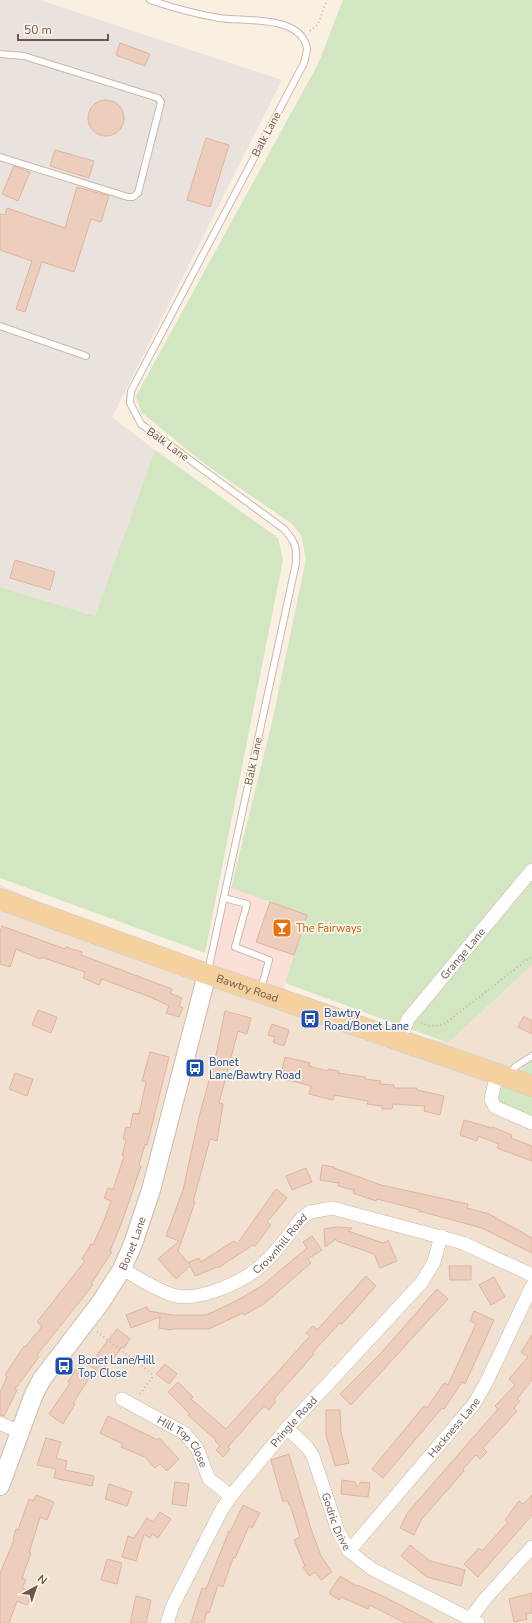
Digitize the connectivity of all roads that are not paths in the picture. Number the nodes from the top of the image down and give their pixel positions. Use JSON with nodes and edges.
{"nodes":[{"id":1,"x":150,"y":0,"type":"edge"},
{"id":2,"x":0,"y":54,"type":"edge"},
{"id":3,"x":0,"y":157,"type":"edge"},
{"id":4,"x":0,"y":326,"type":"edge"},
{"id":5,"x":86,"y":356,"type":"dead end"},
{"id":6,"x":532,"y":870,"type":"edge"},
{"id":7,"x":224,"y":898,"type":"junction"},
{"id":8,"x":0,"y":899,"type":"edge"},
{"id":9,"x":207,"y":974,"type":"junction"},
{"id":10,"x":260,"y":993,"type":"junction"},
{"id":11,"x":399,"y":1041,"type":"junction"},
{"id":12,"x":532,"y":1056,"type":"edge"},
{"id":13,"x":502,"y":1075,"type":"junction"},
{"id":14,"x":532,"y":1086,"type":"edge"},
{"id":15,"x":532,"y":1122,"type":"edge"},
{"id":16,"x":441,"y":1236,"type":"junction"},
{"id":17,"x":122,"y":1269,"type":"junction"},
{"id":18,"x":532,"y":1275,"type":"edge"},
{"id":19,"x":532,"y":1286,"type":"edge"},
{"id":20,"x":127,"y":1402,"type":"road end"},
{"id":21,"x":0,"y":1423,"type":"edge"},
{"id":22,"x":287,"y":1428,"type":"junction"},
{"id":23,"x":19,"y":1432,"type":"junction"},
{"id":24,"x":0,"y":1486,"type":"edge"},
{"id":25,"x":231,"y":1496,"type":"junction"},
{"id":26,"x":532,"y":1547,"type":"edge"},
{"id":27,"x":349,"y":1551,"type":"junction"},
{"id":28,"x":474,"y":1621,"type":"edge"},
{"id":29,"x":167,"y":1623,"type":"edge"}],
"edges":[{"from":1,"to":7,"type":"lane","name":"Balk Lane"},
{"from":2,"to":3,"type":"lane"},
{"from":4,"to":5,"type":"lane"},
{"from":6,"to":11,"type":"street","name":"Grange Lane"},
{"from":7,"to":9,"type":"lane","name":"Balk Lane"},
{"from":7,"to":10,"type":"lane"},
{"from":8,"to":9,"type":"main road","name":"Bawtry Road"},
{"from":9,"to":10,"type":"main road","name":"Bawtry Road"},
{"from":9,"to":17,"type":"main road","name":"Bonet Lane"},
{"from":10,"to":11,"type":"main road","name":"Bawtry Road"},
{"from":11,"to":13,"type":"main road","name":"Bawtry Road"},
{"from":12,"to":13,"type":"lane"},
{"from":13,"to":14,"type":"main road","name":"Bawtry Road"},
{"from":13,"to":15,"type":"street"},
{"from":16,"to":17,"type":"street","name":"Crownhill Road"},
{"from":16,"to":18,"type":"street","name":"Crownhill Road"},
{"from":16,"to":22,"type":"street","name":"Pringle Road"},
{"from":17,"to":23,"type":"main road","name":"Bonet Lane"},
{"from":19,"to":27,"type":"street","name":"Hackness Lane"},
{"from":20,"to":25,"type":"street","name":"Hill Top Close"},
{"from":21,"to":23,"type":"street"},
{"from":22,"to":25,"type":"street","name":"Pringle Road"},
{"from":22,"to":27,"type":"street","name":"Godric Drive"},
{"from":23,"to":24,"type":"main road","name":"Bonet Lane"},
{"from":25,"to":29,"type":"street","name":"Pringle Road"},
{"from":26,"to":28,"type":"street"},
{"from":27,"to":28,"type":"street","name":"Godric Drive"}]}
